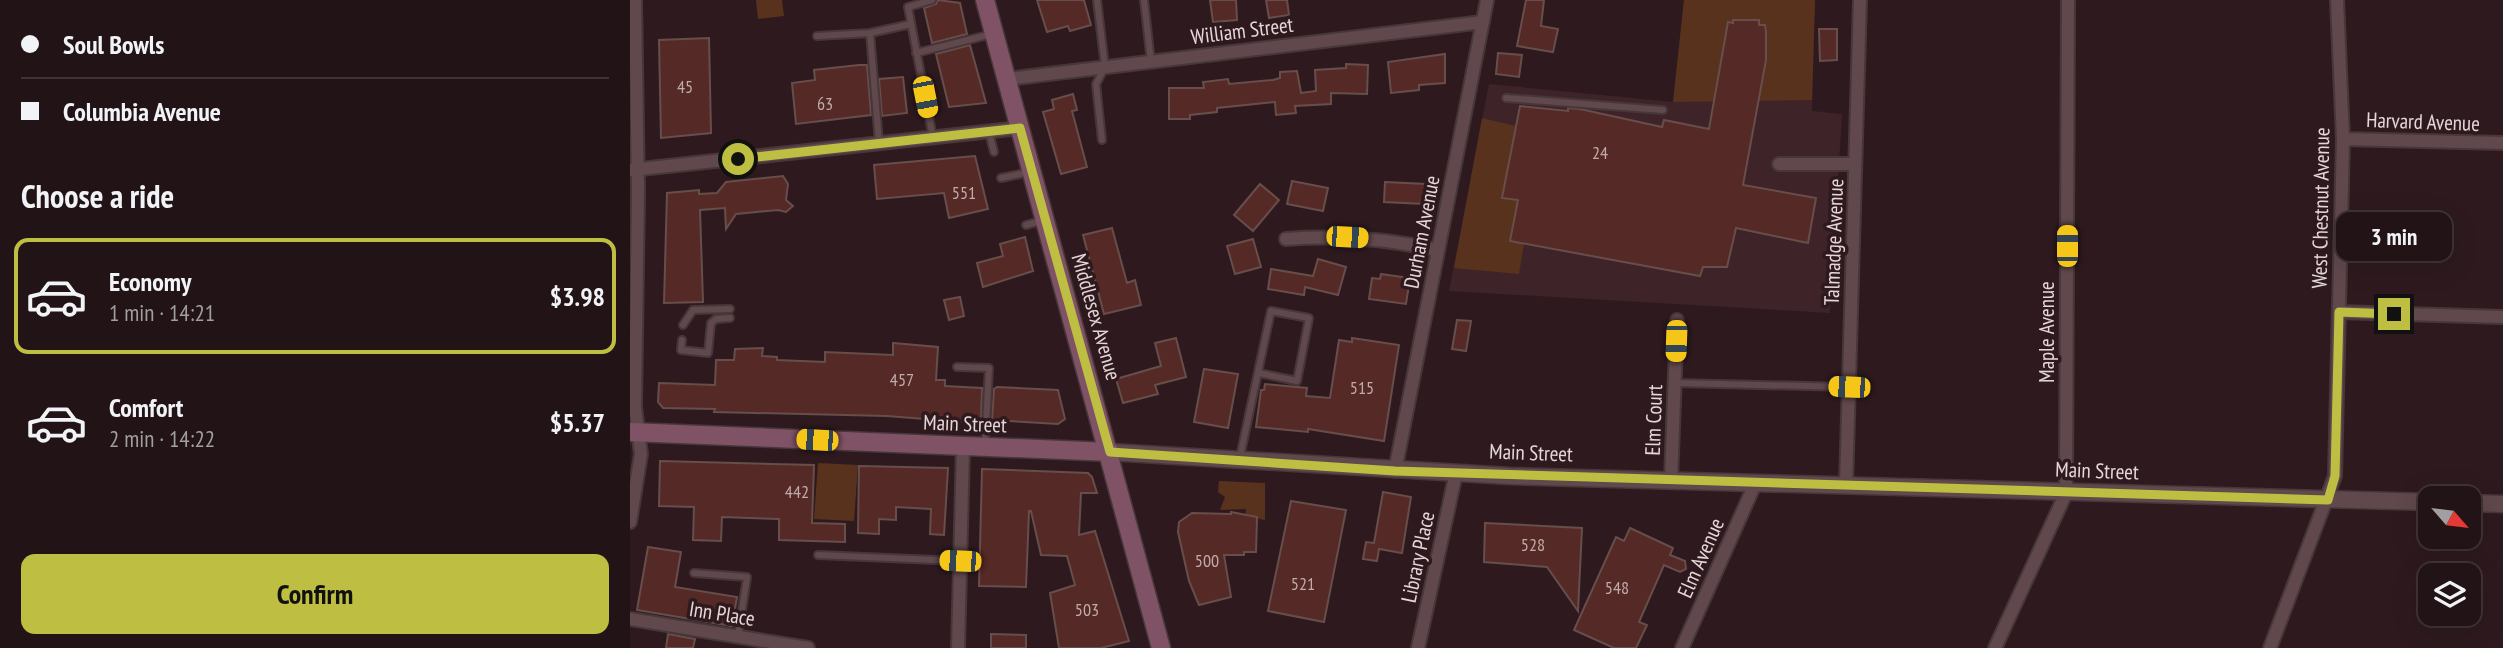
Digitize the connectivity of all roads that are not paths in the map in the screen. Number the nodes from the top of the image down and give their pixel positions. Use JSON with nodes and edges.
{"nodes":[{"id":1,"x":635,"y":0,"type":"edge"},
{"id":2,"x":932,"y":0,"type":"edge"},
{"id":3,"x":985,"y":0,"type":"edge"},
{"id":4,"x":1097,"y":0,"type":"edge"},
{"id":5,"x":1144,"y":0,"type":"edge"},
{"id":6,"x":1487,"y":0,"type":"edge"},
{"id":7,"x":1860,"y":0,"type":"edge"},
{"id":8,"x":2068,"y":0,"type":"edge"},
{"id":9,"x":2337,"y":0,"type":"edge"},
{"id":10,"x":1483,"y":22,"type":"junction"},
{"id":11,"x":911,"y":24,"type":"junction"},
{"id":12,"x":870,"y":33,"type":"junction"},
{"id":13,"x":994,"y":33,"type":"junction"},
{"id":14,"x":817,"y":37,"type":"dead end"},
{"id":15,"x":916,"y":53,"type":"junction"},
{"id":16,"x":1151,"y":62,"type":"junction"},
{"id":17,"x":1105,"y":67,"type":"junction"},
{"id":18,"x":1007,"y":79,"type":"junction"},
{"id":19,"x":1506,"y":98,"type":"dead end"},
{"id":20,"x":1663,"y":110,"type":"dead end"},
{"id":21,"x":1020,"y":128,"type":"junction"},
{"id":22,"x":989,"y":132,"type":"junction"},
{"id":23,"x":933,"y":138,"type":"junction"},
{"id":24,"x":2343,"y":139,"type":"junction"},
{"id":25,"x":1102,"y":140,"type":"dead end"},
{"id":26,"x":2503,"y":143,"type":"edge"},
{"id":27,"x":879,"y":144,"type":"junction"},
{"id":28,"x":994,"y":152,"type":"dead end"},
{"id":29,"x":1779,"y":164,"type":"dead end"},
{"id":30,"x":1855,"y":164,"type":"junction"},
{"id":31,"x":634,"y":170,"type":"edge"},
{"id":32,"x":1032,"y":171,"type":"junction"},
{"id":33,"x":1001,"y":178,"type":"dead end"},
{"id":34,"x":1046,"y":220,"type":"junction"},
{"id":35,"x":1026,"y":225,"type":"dead end"},
{"id":36,"x":1286,"y":239,"type":"dead end"},
{"id":37,"x":1438,"y":250,"type":"junction"},
{"id":38,"x":730,"y":309,"type":"dead end"},
{"id":39,"x":2339,"y":312,"type":"junction"},
{"id":40,"x":2503,"y":317,"type":"edge"},
{"id":41,"x":730,"y":318,"type":"dead end"},
{"id":42,"x":1677,"y":320,"type":"dead end"},
{"id":43,"x":683,"y":325,"type":"dead end"},
{"id":44,"x":682,"y":340,"type":"dead end"},
{"id":45,"x":957,"y":367,"type":"dead end"},
{"id":46,"x":1259,"y":373,"type":"junction"},
{"id":47,"x":1675,"y":383,"type":"junction"},
{"id":48,"x":1849,"y":387,"type":"junction"},
{"id":49,"x":634,"y":432,"type":"edge"},
{"id":50,"x":963,"y":447,"type":"junction"},
{"id":51,"x":985,"y":447,"type":"junction"},
{"id":52,"x":1110,"y":452,"type":"junction"},
{"id":53,"x":1240,"y":461,"type":"junction"},
{"id":54,"x":1395,"y":471,"type":"junction"},
{"id":55,"x":1456,"y":473,"type":"junction"},
{"id":56,"x":1671,"y":480,"type":"junction"},
{"id":57,"x":1755,"y":484,"type":"junction"},
{"id":58,"x":1846,"y":485,"type":"junction"},
{"id":59,"x":2066,"y":493,"type":"junction"},
{"id":60,"x":2328,"y":500,"type":"junction"},
{"id":61,"x":2418,"y":502,"type":"edge"},
{"id":62,"x":2482,"y":503,"type":"edge"},
{"id":63,"x":2503,"y":504,"type":"edge"},
{"id":64,"x":630,"y":522,"type":"edge"},
{"id":65,"x":818,"y":555,"type":"dead end"},
{"id":66,"x":960,"y":561,"type":"junction"},
{"id":67,"x":694,"y":573,"type":"dead end"},
{"id":68,"x":630,"y":619,"type":"edge"},
{"id":69,"x":738,"y":636,"type":"junction"},
{"id":70,"x":808,"y":648,"type":"edge"},
{"id":71,"x":958,"y":648,"type":"edge"},
{"id":72,"x":1161,"y":648,"type":"edge"},
{"id":73,"x":1418,"y":648,"type":"edge"},
{"id":74,"x":1682,"y":648,"type":"edge"},
{"id":75,"x":1994,"y":648,"type":"edge"},
{"id":76,"x":2270,"y":648,"type":"edge"}],
"edges":[{"from":1,"to":31,"type":"street"},
{"from":2,"to":11,"type":"lane"},
{"from":3,"to":13,"type":"main road","name":"Middlesex Avenue"},
{"from":4,"to":17,"type":"lane"},
{"from":5,"to":16,"type":"lane"},
{"from":6,"to":10,"type":"street","name":"Durham Avenue"},
{"from":7,"to":30,"type":"street","name":"Talmadge Avenue"},
{"from":8,"to":59,"type":"street","name":"Maple Avenue"},
{"from":9,"to":24,"type":"street","name":"West Chestnut Avenue"},
{"from":10,"to":16,"type":"street","name":"William Street"},
{"from":10,"to":37,"type":"street","name":"Durham Avenue"},
{"from":11,"to":12,"type":"lane"},
{"from":11,"to":15,"type":"lane"},
{"from":12,"to":14,"type":"lane"},
{"from":12,"to":27,"type":"lane"},
{"from":13,"to":15,"type":"lane"},
{"from":13,"to":18,"type":"main road","name":"Middlesex Avenue"},
{"from":15,"to":23,"type":"lane"},
{"from":16,"to":17,"type":"street","name":"William Street"},
{"from":17,"to":18,"type":"street","name":"William Street"},
{"from":17,"to":25,"type":"lane"},
{"from":18,"to":21,"type":"main road","name":"Middlesex Avenue"},
{"from":19,"to":20,"type":"lane"},
{"from":21,"to":22,"type":"street"},
{"from":21,"to":32,"type":"main road","name":"Middlesex Avenue"},
{"from":22,"to":23,"type":"street"},
{"from":22,"to":28,"type":"lane"},
{"from":23,"to":27,"type":"street"},
{"from":24,"to":26,"type":"street","name":"Harvard Avenue"},
{"from":24,"to":39,"type":"street","name":"West Chestnut Avenue"},
{"from":27,"to":31,"type":"street"},
{"from":29,"to":30,"type":"street"},
{"from":30,"to":48,"type":"street","name":"Talmadge Avenue"},
{"from":31,"to":49,"type":"street"},
{"from":32,"to":33,"type":"lane"},
{"from":32,"to":34,"type":"main road","name":"Middlesex Avenue"},
{"from":34,"to":35,"type":"lane"},
{"from":34,"to":52,"type":"main road","name":"Middlesex Avenue"},
{"from":36,"to":37,"type":"street"},
{"from":37,"to":54,"type":"street","name":"Durham Avenue"},
{"from":38,"to":43,"type":"lane"},
{"from":39,"to":40,"type":"street"},
{"from":39,"to":60,"type":"street","name":"West Chestnut Avenue"},
{"from":41,"to":44,"type":"lane"},
{"from":42,"to":47,"type":"street","name":"Elm Court"},
{"from":45,"to":51,"type":"lane"},
{"from":46,"to":46,"type":"lane"},
{"from":46,"to":53,"type":"lane"},
{"from":47,"to":48,"type":"lane"},
{"from":47,"to":56,"type":"street","name":"Elm Court"},
{"from":48,"to":58,"type":"street","name":"Talmadge Avenue"},
{"from":49,"to":50,"type":"main road","name":"Main Street"},
{"from":49,"to":64,"type":"street"},
{"from":50,"to":51,"type":"main road","name":"Main Street"},
{"from":50,"to":66,"type":"street"},
{"from":51,"to":52,"type":"main road","name":"Main Street"},
{"from":52,"to":53,"type":"street","name":"Main Street"},
{"from":52,"to":72,"type":"main road","name":"Middlesex Avenue"},
{"from":53,"to":54,"type":"street","name":"Main Street"},
{"from":54,"to":55,"type":"street","name":"Main Street"},
{"from":55,"to":56,"type":"street","name":"Main Street"},
{"from":55,"to":73,"type":"street","name":"Library Place"},
{"from":56,"to":57,"type":"street","name":"Main Street"},
{"from":57,"to":58,"type":"street","name":"Main Street"},
{"from":57,"to":74,"type":"street","name":"Elm Avenue"},
{"from":58,"to":59,"type":"street","name":"Main Street"},
{"from":59,"to":60,"type":"street","name":"Main Street"},
{"from":59,"to":75,"type":"street","name":"Maple Avenue"},
{"from":60,"to":61,"type":"street","name":"Main Street"},
{"from":60,"to":76,"type":"street","name":"West Chestnut Avenue"},
{"from":62,"to":63,"type":"street"},
{"from":65,"to":66,"type":"lane"},
{"from":66,"to":71,"type":"street"},
{"from":67,"to":69,"type":"lane"},
{"from":68,"to":69,"type":"street","name":"Inn Place"},
{"from":69,"to":70,"type":"street","name":"Inn Place"}]}
